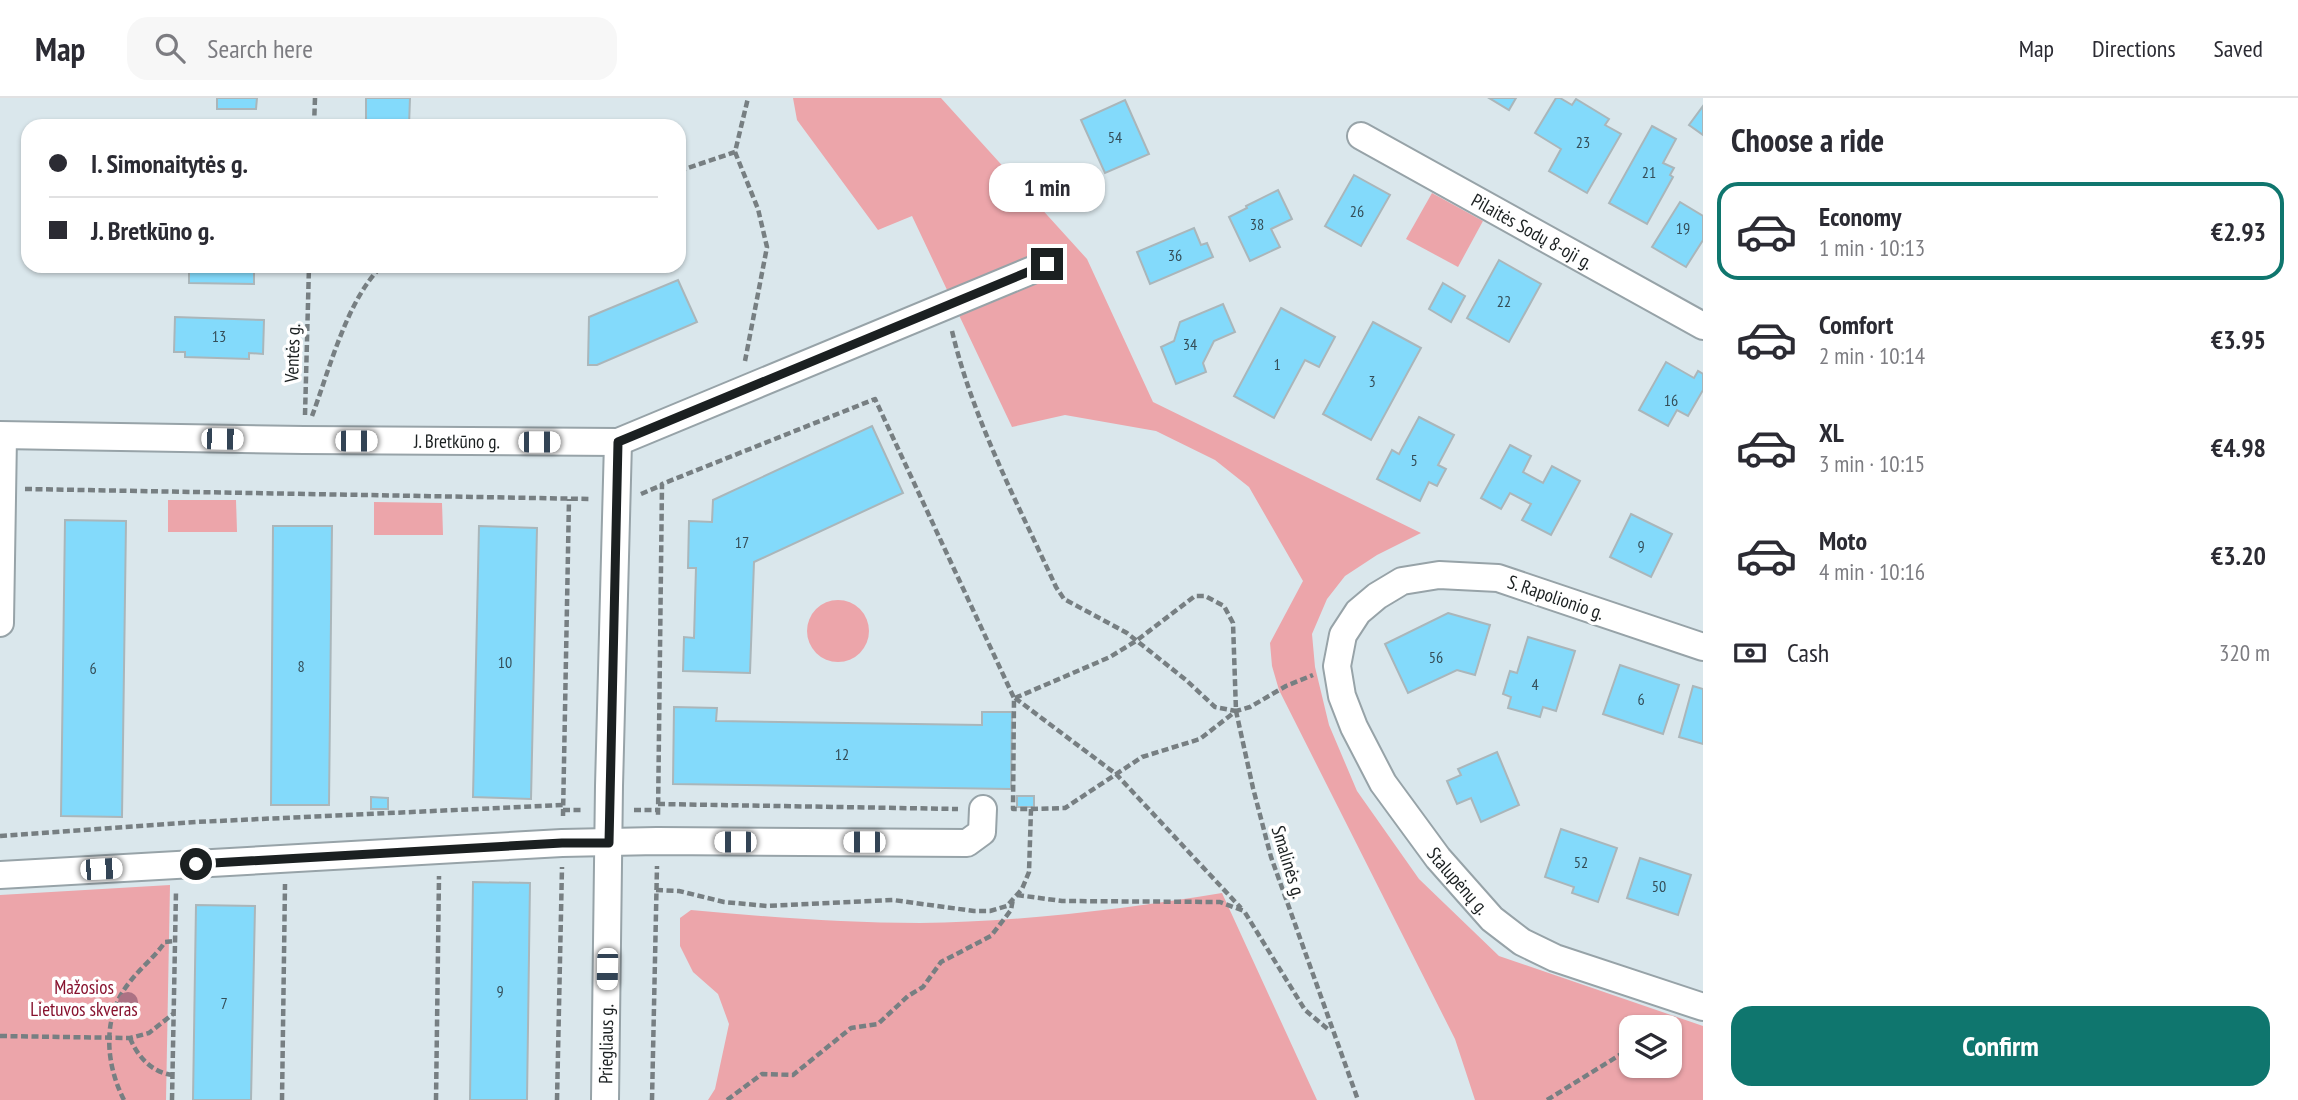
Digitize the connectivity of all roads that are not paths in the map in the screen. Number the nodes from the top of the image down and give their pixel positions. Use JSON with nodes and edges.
{"nodes":[{"id":1,"x":1362,"y":136,"type":"dead end"},
{"id":2,"x":1047,"y":264,"type":"dead end"},
{"id":3,"x":1703,"y":326,"type":"edge"},
{"id":4,"x":2,"y":435,"type":"edge"},
{"id":5,"x":618,"y":442,"type":"junction"},
{"id":6,"x":0,"y":623,"type":"edge"},
{"id":7,"x":1343,"y":635,"type":"joint"},
{"id":8,"x":1703,"y":647,"type":"edge"},
{"id":9,"x":983,"y":809,"type":"road end"},
{"id":10,"x":609,"y":843,"type":"junction"},
{"id":11,"x":0,"y":875,"type":"edge"},
{"id":12,"x":1703,"y":1007,"type":"edge"},
{"id":13,"x":605,"y":1100,"type":"edge"}],
"edges":[{"from":1,"to":3,"type":"street","name":"Pilaitės Sodų 8-oji g."},
{"from":2,"to":5,"type":"street","name":"J. Bretkūno g."},
{"from":4,"to":5,"type":"street","name":"J. Bretkūno g."},
{"from":4,"to":6,"type":"street"},
{"from":5,"to":10,"type":"street","name":"Priegliaus g."},
{"from":7,"to":8,"type":"street","name":"S. Rapolionio g."},
{"from":7,"to":12,"type":"street","name":"Stalupėnų g."},
{"from":9,"to":10,"type":"street"},
{"from":10,"to":11,"type":"street"},
{"from":10,"to":13,"type":"street","name":"Priegliaus g."}]}
